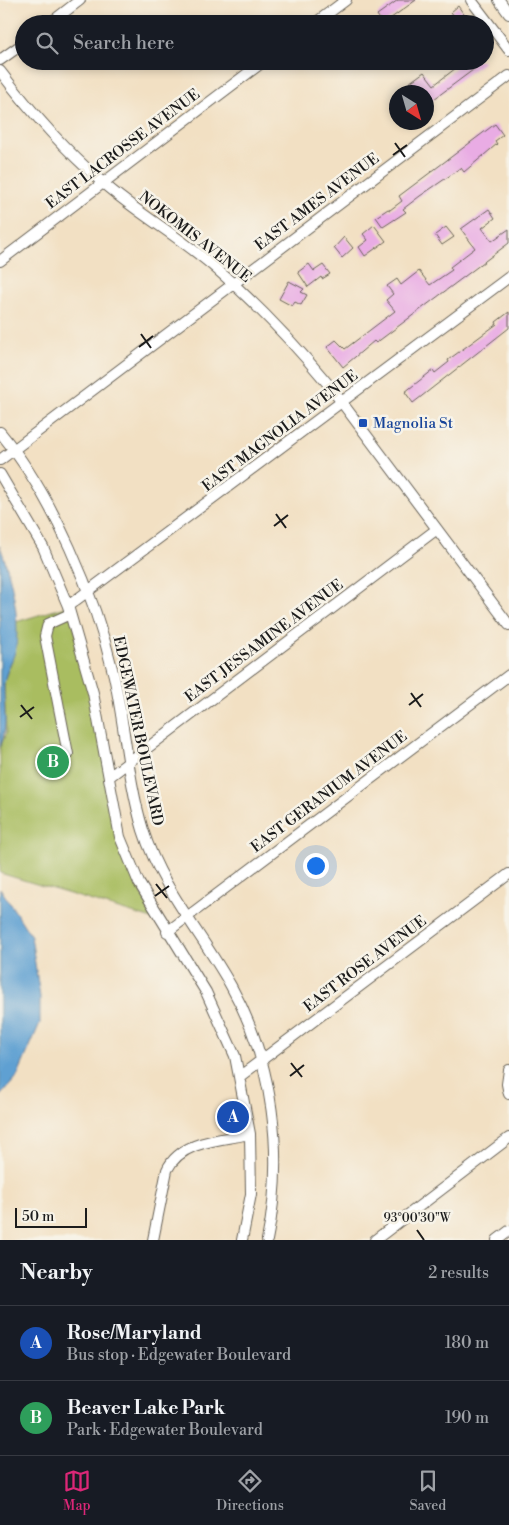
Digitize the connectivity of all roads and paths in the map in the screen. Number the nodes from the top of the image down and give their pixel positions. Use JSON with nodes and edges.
{"nodes":[{"id":1,"x":80,"y":0,"type":"edge"},
{"id":2,"x":346,"y":0,"type":"edge"},
{"id":3,"x":471,"y":0,"type":"edge"},
{"id":4,"x":499,"y":0,"type":"edge"},
{"id":5,"x":509,"y":14,"type":"edge"},
{"id":6,"x":61,"y":15,"type":"edge"},
{"id":7,"x":326,"y":15,"type":"edge"},
{"id":8,"x":482,"y":15,"type":"edge"},
{"id":9,"x":494,"y":30,"type":"edge"},
{"id":10,"x":15,"y":49,"type":"edge"},
{"id":11,"x":509,"y":50,"type":"edge"},
{"id":12,"x":0,"y":60,"type":"edge"},
{"id":13,"x":252,"y":70,"type":"edge"},
{"id":14,"x":0,"y":71,"type":"edge"},
{"id":15,"x":509,"y":76,"type":"edge"},
{"id":16,"x":103,"y":183,"type":"junction"},
{"id":17,"x":0,"y":260,"type":"edge"},
{"id":18,"x":509,"y":277,"type":"edge"},
{"id":19,"x":234,"y":284,"type":"junction"},
{"id":20,"x":342,"y":404,"type":"junction"},
{"id":21,"x":0,"y":432,"type":"edge"},
{"id":22,"x":15,"y":450,"type":"junction"},
{"id":23,"x":0,"y":460,"type":"edge"},
{"id":24,"x":0,"y":474,"type":"edge"},
{"id":25,"x":437,"y":530,"type":"junction"},
{"id":26,"x":89,"y":591,"type":"junction"},
{"id":27,"x":69,"y":610,"type":"junction"},
{"id":28,"x":509,"y":625,"type":"edge"},
{"id":29,"x":509,"y":675,"type":"edge"},
{"id":30,"x":68,"y":754,"type":"dead end"},
{"id":31,"x":129,"y":762,"type":"junction"},
{"id":32,"x":109,"y":776,"type":"junction"},
{"id":33,"x":509,"y":874,"type":"edge"},
{"id":34,"x":187,"y":918,"type":"junction"},
{"id":35,"x":167,"y":932,"type":"junction"},
{"id":36,"x":260,"y":1061,"type":"junction"},
{"id":37,"x":509,"y":1070,"type":"edge"},
{"id":38,"x":239,"y":1077,"type":"junction"},
{"id":39,"x":509,"y":1094,"type":"edge"},
{"id":40,"x":250,"y":1134,"type":"junction"},
{"id":41,"x":509,"y":1138,"type":"edge"},
{"id":42,"x":509,"y":1231,"type":"edge"},
{"id":43,"x":154,"y":1240,"type":"edge"},
{"id":44,"x":242,"y":1240,"type":"edge"},
{"id":45,"x":267,"y":1240,"type":"edge"},
{"id":46,"x":375,"y":1240,"type":"edge"},
{"id":47,"x":497,"y":1240,"type":"edge"}],
"edges":[{"from":1,"to":6,"type":"street"},
{"from":2,"to":7,"type":"street"},
{"from":3,"to":8,"type":"street"},
{"from":4,"to":5,"type":"street"},
{"from":9,"to":11,"type":"street"},
{"from":10,"to":12,"type":"street"},
{"from":13,"to":16,"type":"street","name":"EAST LACROSSE AVENUE"},
{"from":14,"to":16,"type":"street","name":"NOKOMIS AVENUE"},
{"from":15,"to":19,"type":"street","name":"EAST AMES AVENUE"},
{"from":16,"to":17,"type":"street","name":"EAST LACROSSE AVENUE"},
{"from":16,"to":19,"type":"street","name":"NOKOMIS AVENUE"},
{"from":18,"to":20,"type":"street","name":"EAST MAGNOLIA AVENUE"},
{"from":19,"to":20,"type":"street","name":"NOKOMIS AVENUE"},
{"from":19,"to":22,"type":"street","name":"EAST AMES AVENUE"},
{"from":20,"to":25,"type":"street","name":"NOKOMIS AVENUE"},
{"from":20,"to":26,"type":"street","name":"EAST MAGNOLIA AVENUE"},
{"from":21,"to":22,"type":"street","name":"EDGEWATER BOULEVARD"},
{"from":22,"to":23,"type":"street","name":"EAST AMES AVENUE"},
{"from":22,"to":26,"type":"street","name":"EDGEWATER BOULEVARD"},
{"from":24,"to":27,"type":"street"},
{"from":25,"to":28,"type":"street","name":"NOKOMIS AVENUE"},
{"from":25,"to":31,"type":"street","name":"EAST JESSAMINE AVENUE"},
{"from":26,"to":27,"type":"street","name":"EAST MAGNOLIA AVENUE"},
{"from":26,"to":31,"type":"street","name":"EDGEWATER BOULEVARD"},
{"from":27,"to":30,"type":"street","name":"EAST MAGNOLIA AVENUE"},
{"from":27,"to":32,"type":"street"},
{"from":29,"to":34,"type":"street","name":"EAST GERANIUM AVENUE"},
{"from":31,"to":32,"type":"street","name":"EAST JESSAMINE AVENUE"},
{"from":31,"to":34,"type":"street","name":"EDGEWATER BOULEVARD"},
{"from":32,"to":35,"type":"street"},
{"from":33,"to":36,"type":"street","name":"EAST ROSE AVENUE"},
{"from":34,"to":35,"type":"street","name":"EAST GERANIUM AVENUE"},
{"from":34,"to":36,"type":"street","name":"EDGEWATER BOULEVARD"},
{"from":35,"to":38,"type":"street"},
{"from":36,"to":38,"type":"street","name":"EAST ROSE AVENUE"},
{"from":36,"to":45,"type":"street","name":"EDGEWATER BOULEVARD"},
{"from":37,"to":39,"type":"street"},
{"from":38,"to":40,"type":"street"},
{"from":40,"to":43,"type":"street"},
{"from":40,"to":44,"type":"street"},
{"from":41,"to":46,"type":"street"},
{"from":42,"to":47,"type":"street"}]}
